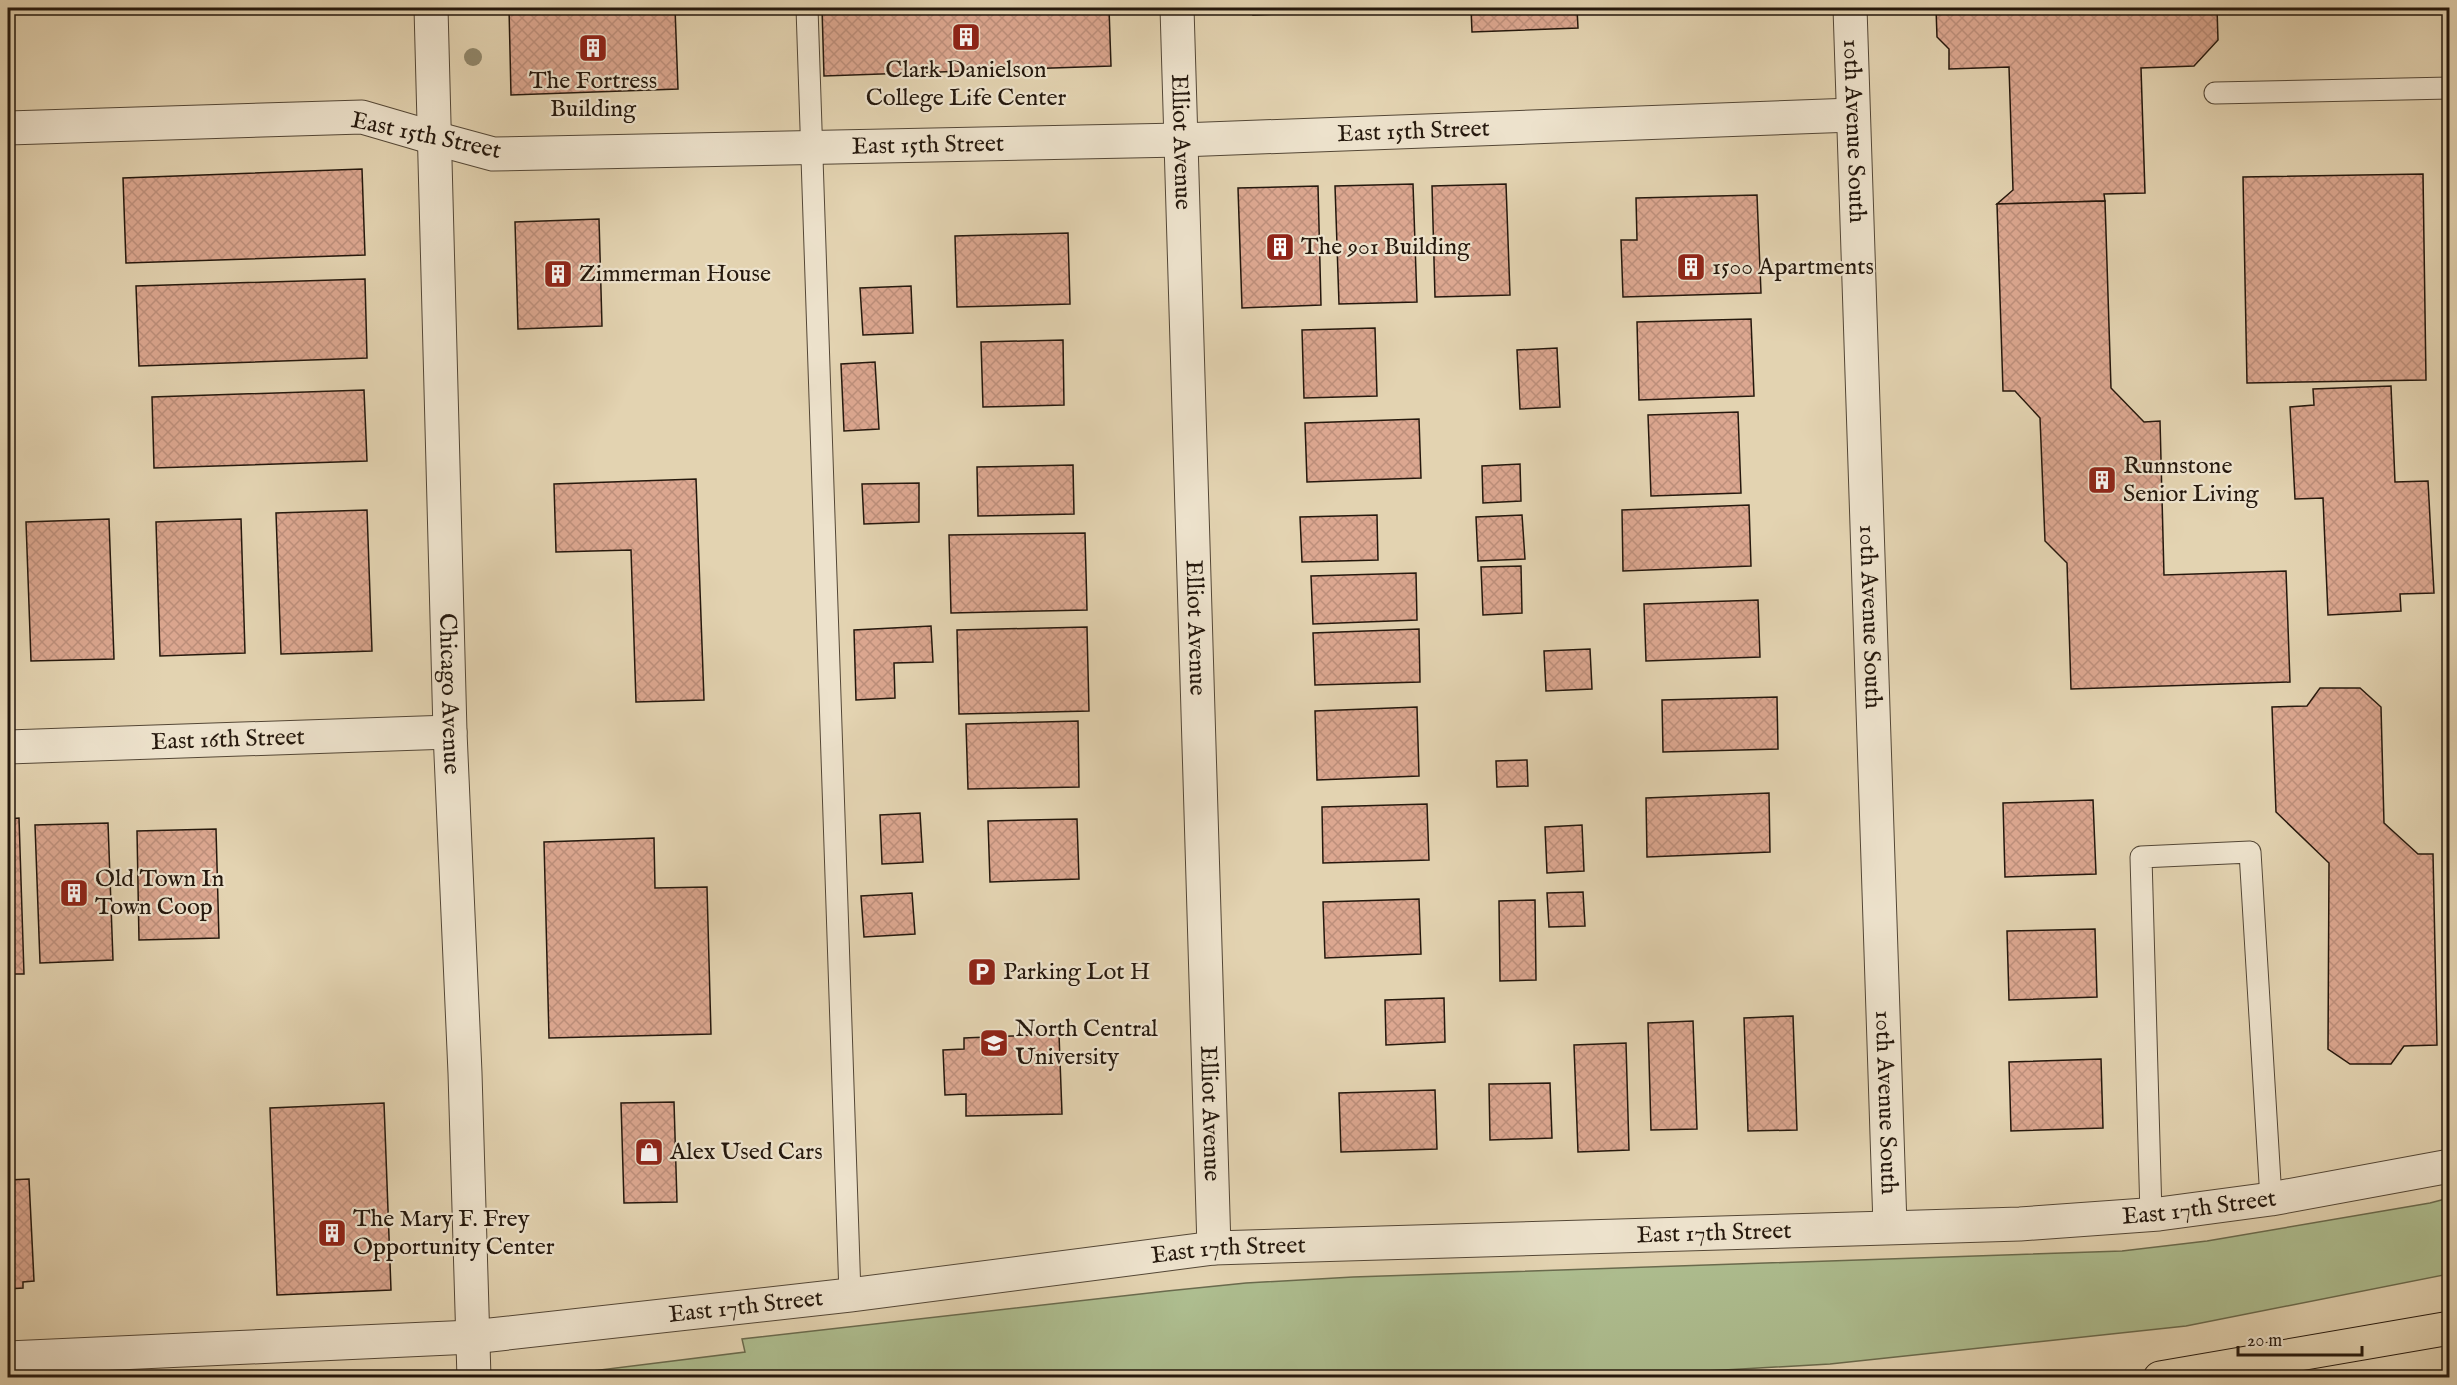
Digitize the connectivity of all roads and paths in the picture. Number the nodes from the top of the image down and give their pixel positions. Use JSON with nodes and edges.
{"nodes":[{"id":1,"x":431,"y":8,"type":"edge"},
{"id":2,"x":807,"y":8,"type":"edge"},
{"id":3,"x":1177,"y":8,"type":"edge"},
{"id":4,"x":1850,"y":8,"type":"edge"},
{"id":5,"x":2450,"y":88,"type":"edge"},
{"id":6,"x":2215,"y":93,"type":"dead end"},
{"id":7,"x":1852,"y":115,"type":"junction"},
{"id":8,"x":8,"y":128,"type":"edge"},
{"id":9,"x":434,"y":138,"type":"junction"},
{"id":10,"x":1181,"y":140,"type":"junction"},
{"id":11,"x":810,"y":148,"type":"junction"},
{"id":12,"x":450,"y":732,"type":"junction"},
{"id":13,"x":8,"y":747,"type":"edge"},
{"id":14,"x":2450,"y":1166,"type":"edge"},
{"id":15,"x":2271,"y":1199,"type":"junction"},
{"id":16,"x":2151,"y":1215,"type":"junction"},
{"id":17,"x":1890,"y":1226,"type":"junction"},
{"id":18,"x":1214,"y":1248,"type":"junction"},
{"id":19,"x":850,"y":1295,"type":"junction"},
{"id":20,"x":2450,"y":1327,"type":"edge"},
{"id":21,"x":472,"y":1337,"type":"junction"},
{"id":22,"x":8,"y":1358,"type":"edge"},
{"id":23,"x":474,"y":1377,"type":"edge"},
{"id":24,"x":2160,"y":1377,"type":"edge"}],
"edges":[{"from":1,"to":9,"type":"street","name":"Chicago Avenue"},
{"from":2,"to":11,"type":"lane"},
{"from":3,"to":10,"type":"street","name":"Elliot Avenue"},
{"from":4,"to":7,"type":"street","name":"10th Avenue South"},
{"from":5,"to":6,"type":"lane"},
{"from":7,"to":10,"type":"street","name":"East 15th Street"},
{"from":7,"to":17,"type":"street","name":"10th Avenue South"},
{"from":8,"to":9,"type":"street","name":"East 15th Street"},
{"from":9,"to":11,"type":"street","name":"East 15th Street"},
{"from":9,"to":12,"type":"street","name":"Chicago Avenue"},
{"from":10,"to":11,"type":"street","name":"East 15th Street"},
{"from":10,"to":18,"type":"street","name":"Elliot Avenue"},
{"from":11,"to":19,"type":"lane"},
{"from":12,"to":13,"type":"street","name":"East 16th Street"},
{"from":12,"to":21,"type":"street","name":"Chicago Avenue"},
{"from":14,"to":15,"type":"street","name":"East 17th Street"},
{"from":15,"to":16,"type":"street","name":"East 17th Street"},
{"from":15,"to":16,"type":"lane"},
{"from":16,"to":17,"type":"street","name":"East 17th Street"},
{"from":17,"to":18,"type":"street","name":"East 17th Street"},
{"from":18,"to":19,"type":"street","name":"East 17th Street"},
{"from":19,"to":21,"type":"street","name":"East 17th Street"},
{"from":20,"to":24,"type":"highway"},
{"from":21,"to":22,"type":"street","name":"East 17th Street"},
{"from":21,"to":23,"type":"street","name":"Chicago Avenue"}]}
